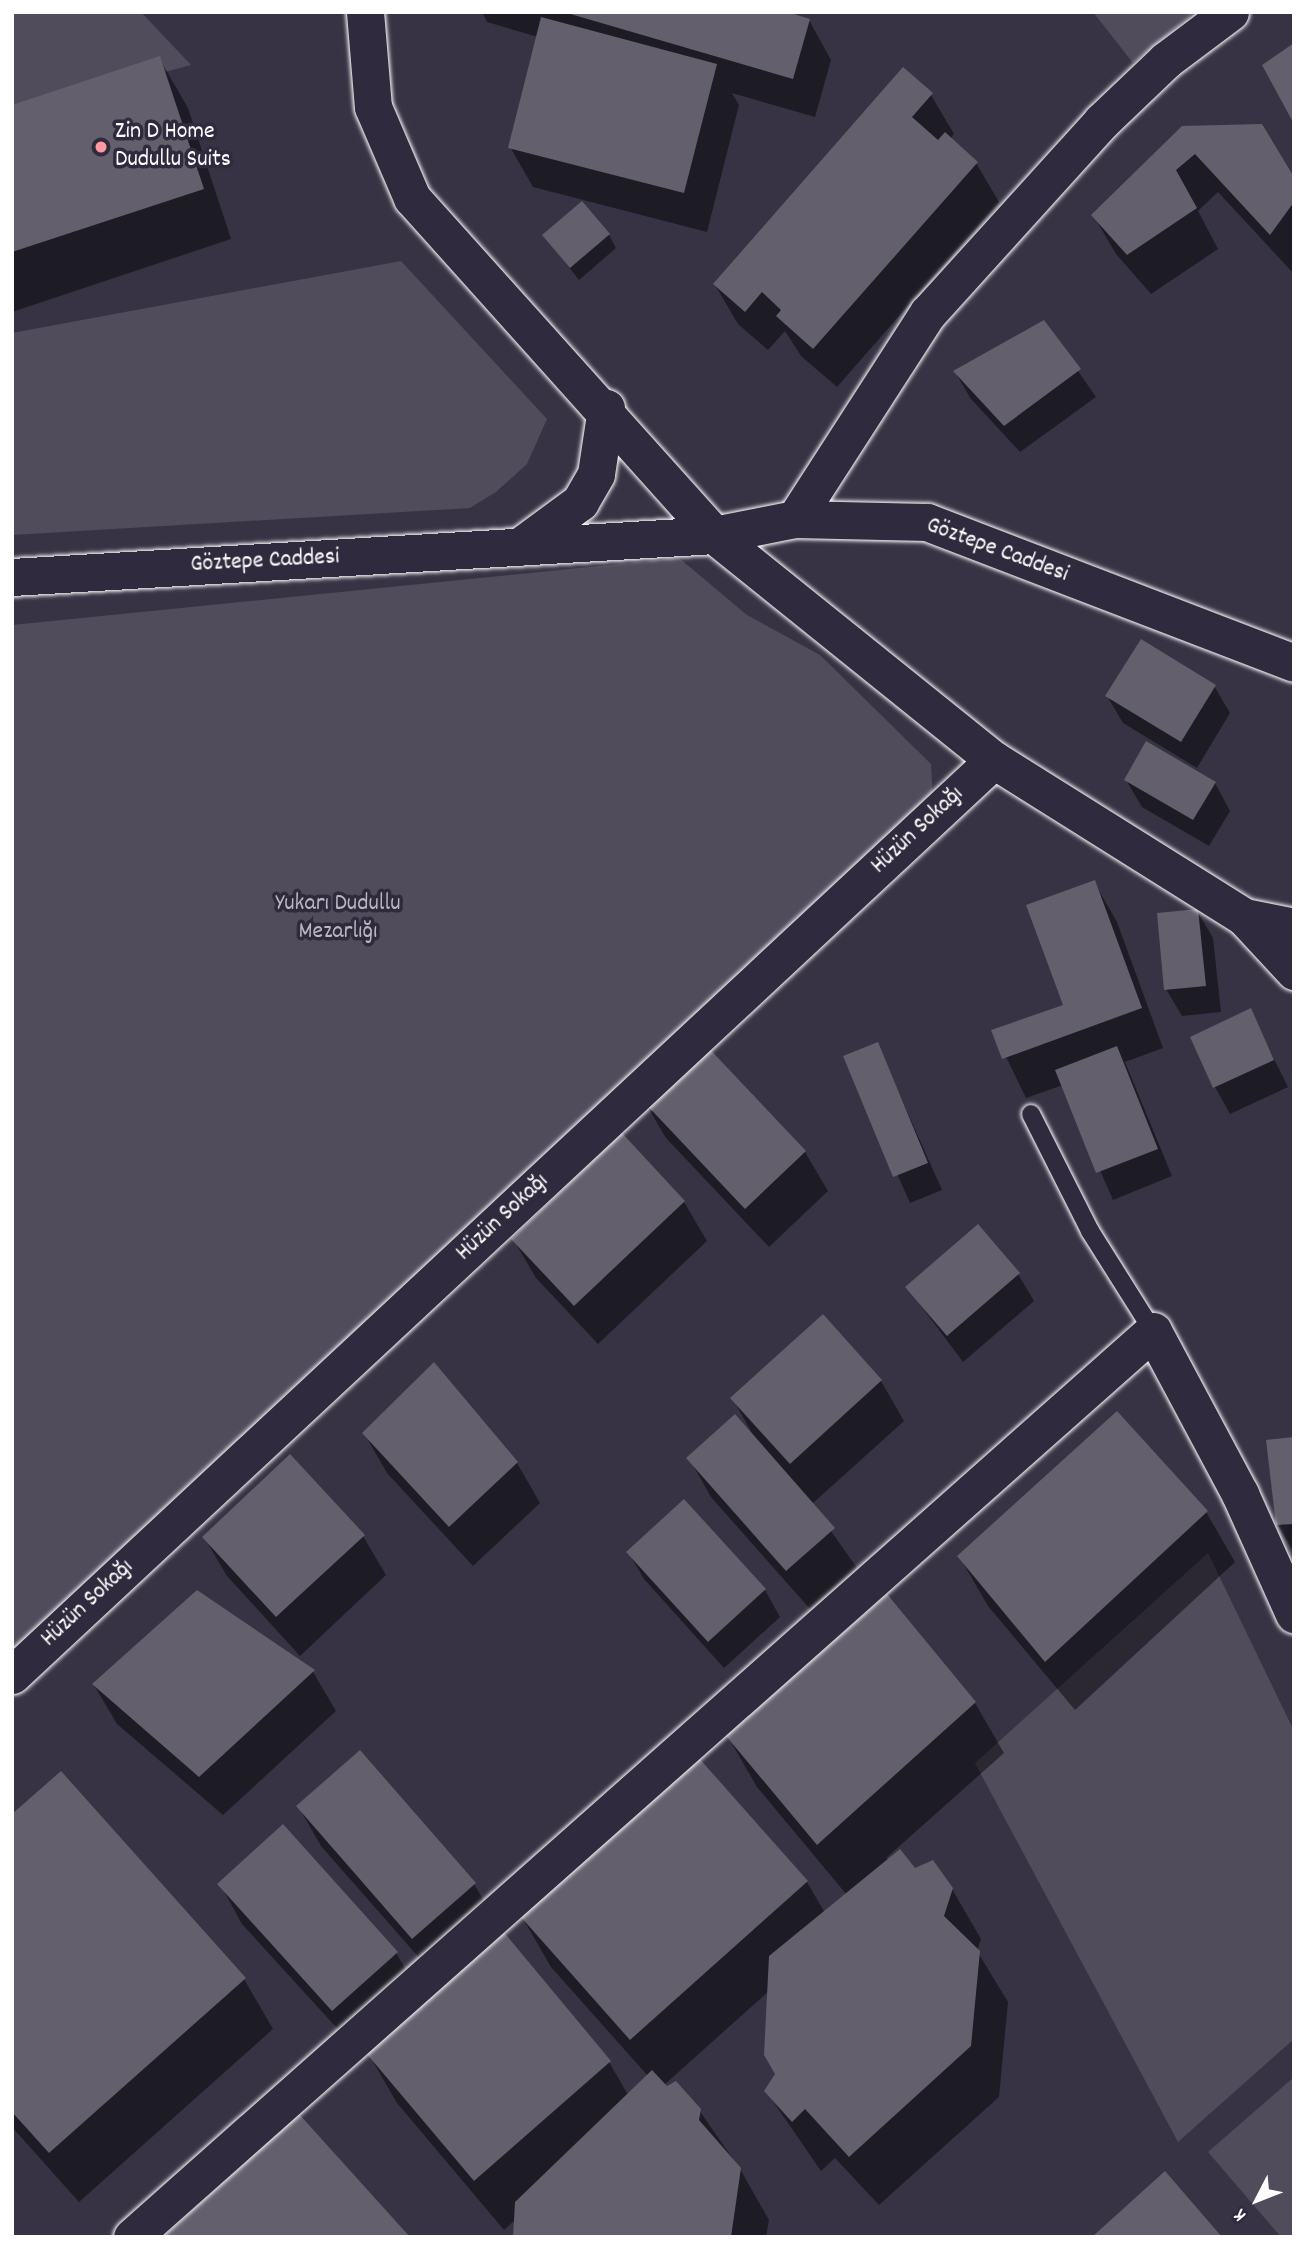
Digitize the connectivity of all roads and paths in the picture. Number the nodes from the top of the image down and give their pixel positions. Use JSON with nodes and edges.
{"nodes":[{"id":1,"x":365,"y":12,"type":"edge"},
{"id":2,"x":1230,"y":12,"type":"edge"},
{"id":3,"x":606,"y":408,"type":"junction"},
{"id":4,"x":795,"y":519,"type":"junction"},
{"id":5,"x":714,"y":535,"type":"junction"},
{"id":6,"x":518,"y":548,"type":"junction"},
{"id":7,"x":12,"y":577,"type":"edge"},
{"id":8,"x":1294,"y":663,"type":"edge"},
{"id":9,"x":994,"y":760,"type":"junction"},
{"id":10,"x":1244,"y":918,"type":"junction"},
{"id":11,"x":1294,"y":927,"type":"edge"},
{"id":12,"x":1294,"y":971,"type":"edge"},
{"id":13,"x":1031,"y":1114,"type":"dead end"},
{"id":14,"x":1153,"y":1331,"type":"junction"},
{"id":15,"x":1285,"y":1574,"type":"edge"},
{"id":16,"x":1294,"y":1614,"type":"edge"},
{"id":17,"x":12,"y":1675,"type":"edge"},
{"id":18,"x":132,"y":2237,"type":"edge"}],
"edges":[{"from":1,"to":3,"type":"street"},
{"from":2,"to":4,"type":"street"},
{"from":3,"to":5,"type":"street"},
{"from":3,"to":6,"type":"street"},
{"from":4,"to":5,"type":"street","name":"Göztepe Caddesi"},
{"from":4,"to":8,"type":"street","name":"Göztepe Caddesi"},
{"from":5,"to":6,"type":"street","name":"Göztepe Caddesi"},
{"from":5,"to":9,"type":"street"},
{"from":6,"to":7,"type":"street","name":"Göztepe Caddesi"},
{"from":9,"to":10,"type":"street"},
{"from":9,"to":17,"type":"street","name":"Hüzün Sokağı"},
{"from":10,"to":11,"type":"street"},
{"from":10,"to":12,"type":"street"},
{"from":13,"to":14,"type":"lane"},
{"from":14,"to":15,"type":"street"},
{"from":14,"to":18,"type":"street"},
{"from":15,"to":16,"type":"street"}]}
